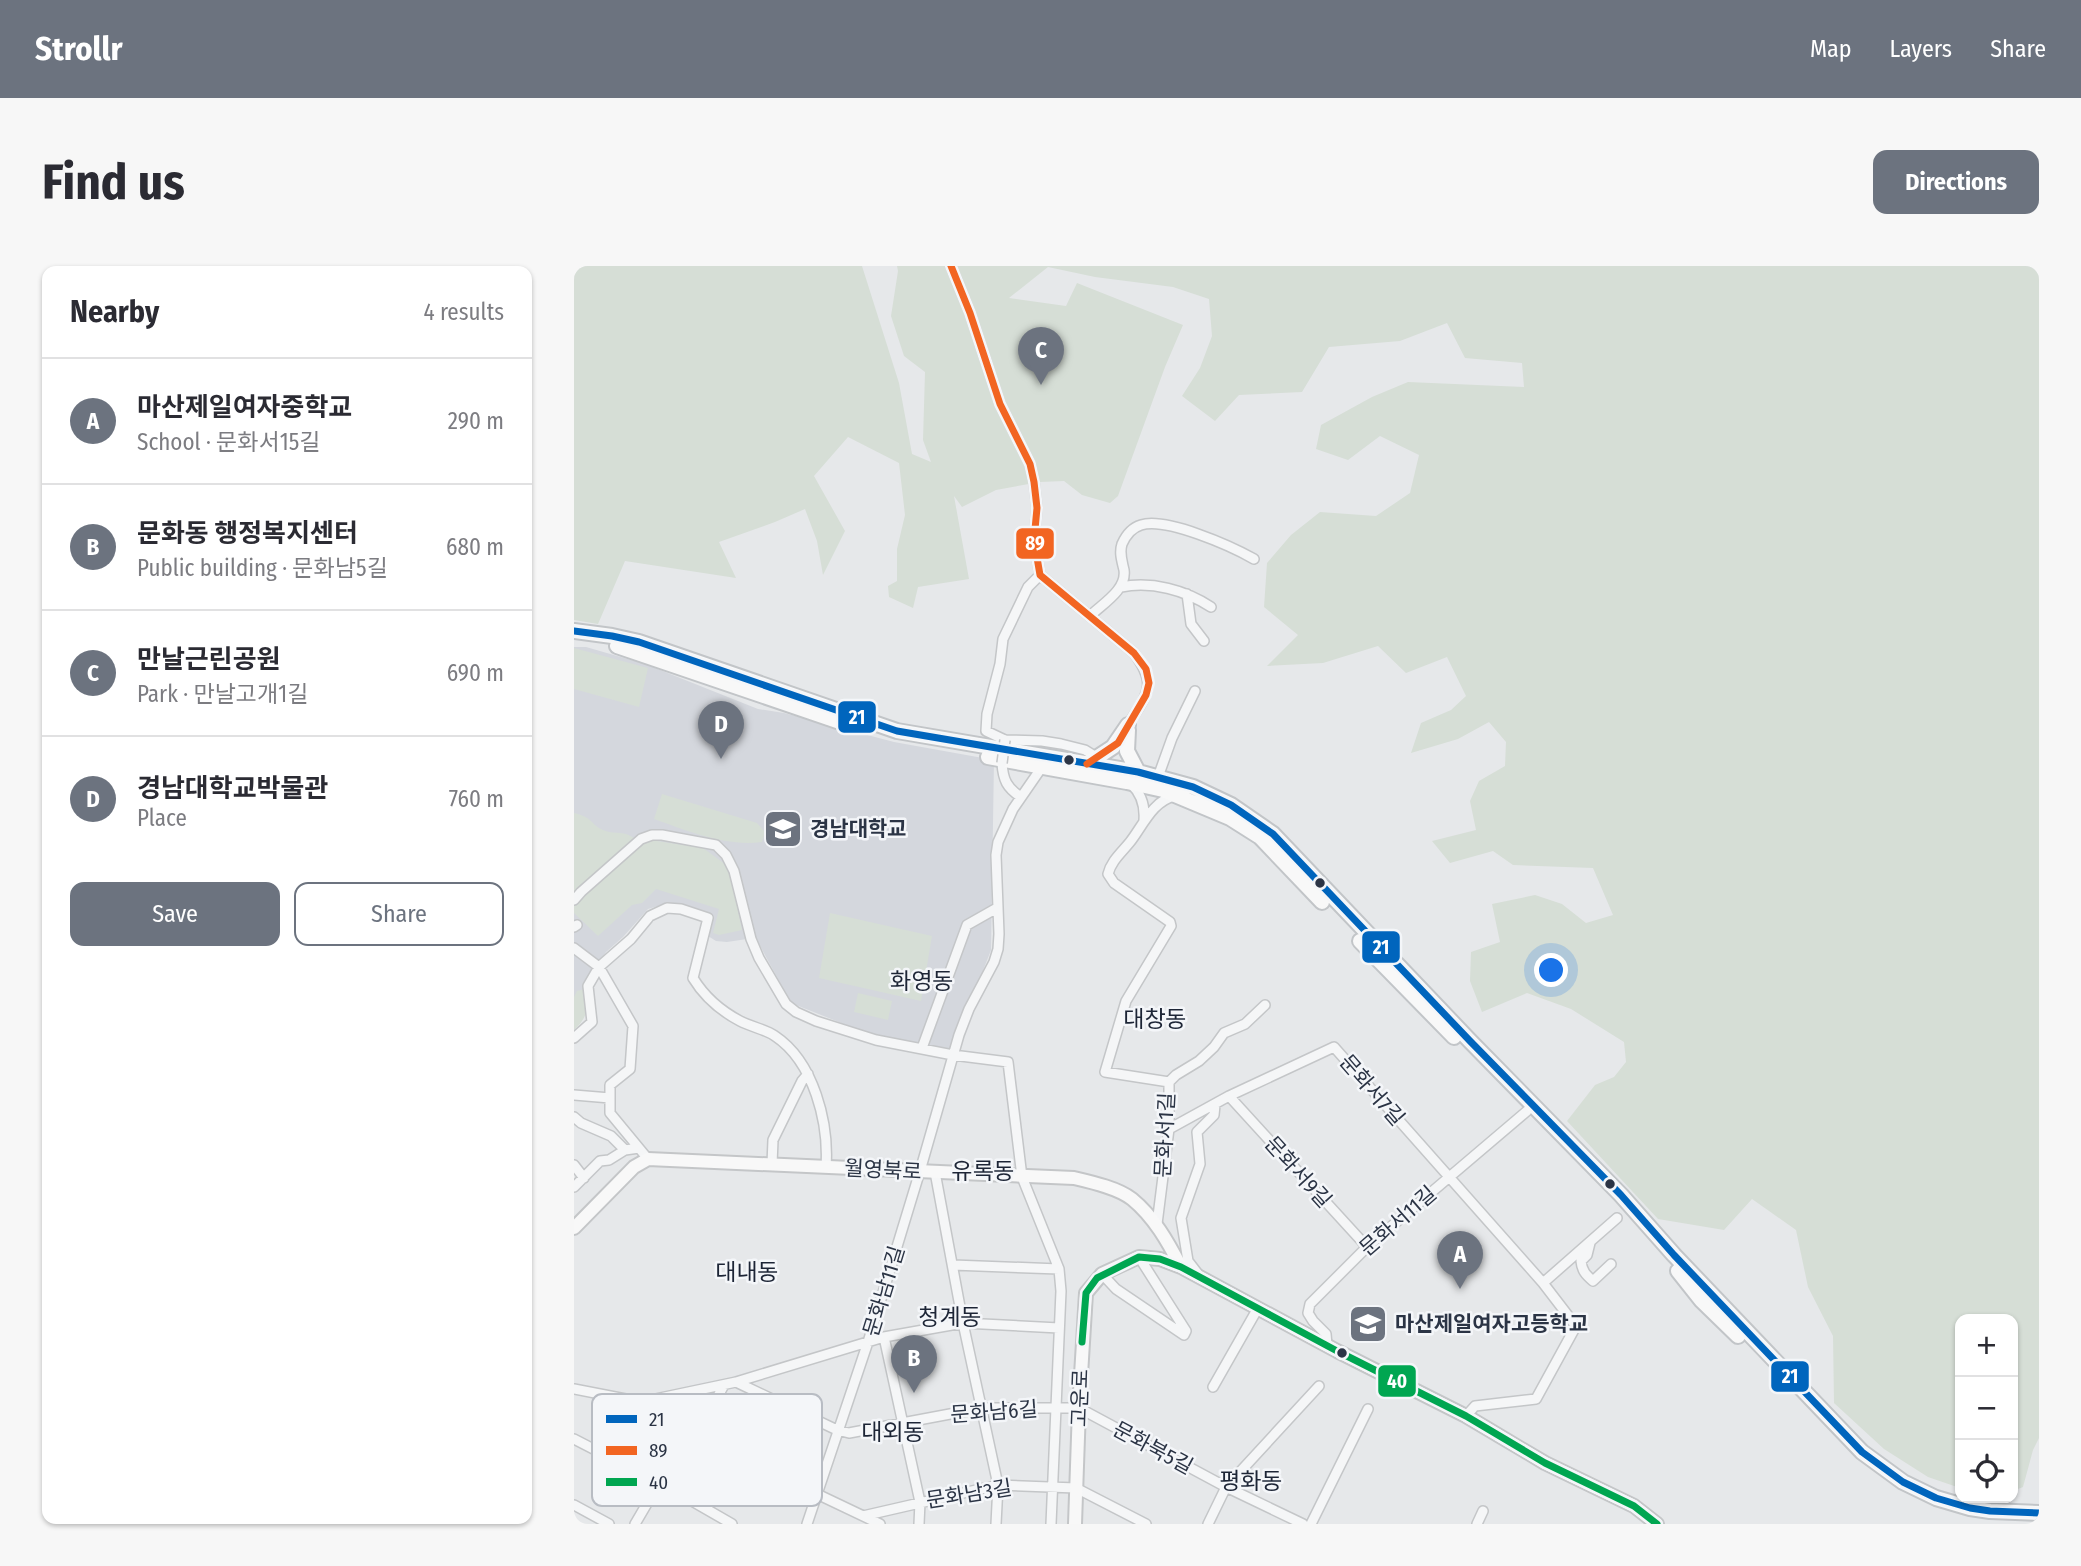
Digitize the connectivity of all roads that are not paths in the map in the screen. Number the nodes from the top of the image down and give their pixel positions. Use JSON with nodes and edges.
{"nodes":[{"id":1,"x":951,"y":266,"type":"edge"},
{"id":2,"x":1254,"y":559,"type":"dead end"},
{"id":3,"x":1040,"y":575,"type":"junction"},
{"id":4,"x":1121,"y":587,"type":"junction"},
{"id":5,"x":1187,"y":594,"type":"junction"},
{"id":6,"x":1210,"y":607,"type":"dead end"},
{"id":7,"x":1090,"y":616,"type":"junction"},
{"id":8,"x":574,"y":631,"type":"edge"},
{"id":9,"x":574,"y":640,"type":"edge"},
{"id":10,"x":1204,"y":641,"type":"dead end"},
{"id":11,"x":1195,"y":691,"type":"dead end"},
{"id":12,"x":1128,"y":725,"type":"junction"},
{"id":13,"x":1005,"y":740,"type":"junction"},
{"id":14,"x":1092,"y":760,"type":"junction"},
{"id":15,"x":1042,"y":766,"type":"junction"},
{"id":16,"x":1134,"y":777,"type":"junction"},
{"id":17,"x":1158,"y":777,"type":"junction"},
{"id":18,"x":1177,"y":796,"type":"junction"},
{"id":19,"x":1021,"y":797,"type":"junction"},
{"id":20,"x":1144,"y":820,"type":"junction"},
{"id":21,"x":574,"y":900,"type":"edge"},
{"id":22,"x":997,"y":908,"type":"junction"},
{"id":23,"x":574,"y":948,"type":"edge"},
{"id":24,"x":598,"y":967,"type":"junction"},
{"id":25,"x":1265,"y":1005,"type":"dead end"},
{"id":26,"x":574,"y":1038,"type":"edge"},
{"id":27,"x":922,"y":1048,"type":"junction"},
{"id":28,"x":953,"y":1055,"type":"junction"},
{"id":29,"x":808,"y":1074,"type":"junction"},
{"id":30,"x":1169,"y":1083,"type":"junction"},
{"id":31,"x":574,"y":1095,"type":"edge"},
{"id":32,"x":1229,"y":1096,"type":"junction"},
{"id":33,"x":610,"y":1098,"type":"junction"},
{"id":34,"x":1214,"y":1105,"type":"junction"},
{"id":35,"x":1527,"y":1111,"type":"junction"},
{"id":36,"x":574,"y":1117,"type":"edge"},
{"id":37,"x":1169,"y":1129,"type":"junction"},
{"id":38,"x":639,"y":1148,"type":"junction"},
{"id":39,"x":625,"y":1150,"type":"junction"},
{"id":40,"x":648,"y":1159,"type":"junction"},
{"id":41,"x":772,"y":1164,"type":"junction"},
{"id":42,"x":574,"y":1165,"type":"edge"},
{"id":43,"x":826,"y":1167,"type":"junction"},
{"id":44,"x":920,"y":1171,"type":"junction"},
{"id":45,"x":935,"y":1172,"type":"junction"},
{"id":46,"x":1022,"y":1177,"type":"junction"},
{"id":47,"x":1449,"y":1177,"type":"junction"},
{"id":48,"x":584,"y":1178,"type":"junction"},
{"id":49,"x":574,"y":1187,"type":"edge"},
{"id":50,"x":1617,"y":1218,"type":"dead end"},
{"id":51,"x":1157,"y":1224,"type":"junction"},
{"id":52,"x":575,"y":1225,"type":"edge"},
{"id":53,"x":1591,"y":1242,"type":"junction"},
{"id":54,"x":1367,"y":1247,"type":"junction"},
{"id":55,"x":1139,"y":1257,"type":"junction"},
{"id":56,"x":953,"y":1265,"type":"junction"},
{"id":57,"x":1611,"y":1265,"type":"dead end"},
{"id":58,"x":1181,"y":1267,"type":"junction"},
{"id":59,"x":1059,"y":1269,"type":"junction"},
{"id":60,"x":1102,"y":1274,"type":"junction"},
{"id":61,"x":1202,"y":1278,"type":"junction"},
{"id":62,"x":1543,"y":1283,"type":"junction"},
{"id":63,"x":1258,"y":1308,"type":"junction"},
{"id":64,"x":963,"y":1323,"type":"junction"},
{"id":65,"x":1059,"y":1328,"type":"junction"},
{"id":66,"x":884,"y":1337,"type":"junction"},
{"id":67,"x":868,"y":1342,"type":"junction"},
{"id":68,"x":1327,"y":1345,"type":"junction"},
{"id":69,"x":736,"y":1382,"type":"junction"},
{"id":70,"x":724,"y":1385,"type":"junction"},
{"id":71,"x":1319,"y":1386,"type":"dead end"},
{"id":72,"x":1213,"y":1387,"type":"dead end"},
{"id":73,"x":574,"y":1389,"type":"edge"},
{"id":74,"x":600,"y":1394,"type":"edge"},
{"id":75,"x":680,"y":1394,"type":"edge"},
{"id":76,"x":719,"y":1394,"type":"edge"},
{"id":77,"x":762,"y":1394,"type":"edge"},
{"id":78,"x":982,"y":1408,"type":"junction"},
{"id":79,"x":1055,"y":1408,"type":"junction"},
{"id":80,"x":1079,"y":1408,"type":"junction"},
{"id":81,"x":1368,"y":1409,"type":"dead end"},
{"id":82,"x":1466,"y":1416,"type":"junction"},
{"id":83,"x":822,"y":1422,"type":"edge"},
{"id":84,"x":902,"y":1422,"type":"junction"},
{"id":85,"x":838,"y":1430,"type":"junction"},
{"id":86,"x":574,"y":1439,"type":"edge"},
{"id":87,"x":592,"y":1448,"type":"edge"},
{"id":88,"x":822,"y":1479,"type":"edge"},
{"id":89,"x":998,"y":1485,"type":"junction"},
{"id":90,"x":1052,"y":1487,"type":"junction"},
{"id":91,"x":1226,"y":1487,"type":"junction"},
{"id":92,"x":1076,"y":1488,"type":"junction"},
{"id":93,"x":822,"y":1496,"type":"edge"},
{"id":94,"x":920,"y":1502,"type":"junction"},
{"id":95,"x":574,"y":1505,"type":"edge"},
{"id":96,"x":646,"y":1506,"type":"edge"},
{"id":97,"x":701,"y":1506,"type":"edge"},
{"id":98,"x":813,"y":1506,"type":"edge"},
{"id":99,"x":1483,"y":1511,"type":"dead end"},
{"id":100,"x":2039,"y":1513,"type":"edge"},
{"id":101,"x":715,"y":1514,"type":"junction"},
{"id":102,"x":863,"y":1516,"type":"junction"},
{"id":103,"x":2039,"y":1522,"type":"edge"},
{"id":104,"x":609,"y":1524,"type":"edge"},
{"id":105,"x":635,"y":1524,"type":"edge"},
{"id":106,"x":709,"y":1524,"type":"edge"},
{"id":107,"x":732,"y":1524,"type":"edge"},
{"id":108,"x":807,"y":1524,"type":"edge"},
{"id":109,"x":880,"y":1524,"type":"edge"},
{"id":110,"x":919,"y":1524,"type":"edge"},
{"id":111,"x":996,"y":1524,"type":"edge"},
{"id":112,"x":1051,"y":1524,"type":"edge"},
{"id":113,"x":1076,"y":1524,"type":"edge"},
{"id":114,"x":1146,"y":1524,"type":"edge"},
{"id":115,"x":1208,"y":1524,"type":"edge"},
{"id":116,"x":1303,"y":1524,"type":"edge"},
{"id":117,"x":1311,"y":1524,"type":"edge"},
{"id":118,"x":1477,"y":1524,"type":"edge"},
{"id":119,"x":1657,"y":1524,"type":"edge"}],
"edges":[{"from":1,"to":3,"type":"street"},
{"from":2,"to":4,"type":"street"},
{"from":3,"to":7,"type":"street"},
{"from":3,"to":13,"type":"street"},
{"from":4,"to":5,"type":"street"},
{"from":4,"to":7,"type":"street"},
{"from":5,"to":6,"type":"street"},
{"from":5,"to":10,"type":"street"},
{"from":7,"to":12,"type":"street"},
{"from":8,"to":14,"type":"main road"},
{"from":9,"to":15,"type":"main road"},
{"from":11,"to":17,"type":"street"},
{"from":12,"to":14,"type":"main road"},
{"from":12,"to":16,"type":"main road"},
{"from":13,"to":14,"type":"street"},
{"from":13,"to":19,"type":"street","bridge":true},
{"from":14,"to":16,"type":"main road"},
{"from":15,"to":16,"type":"main road"},
{"from":15,"to":19,"type":"street","name":"문화남11길"},
{"from":16,"to":17,"type":"main road"},
{"from":16,"to":18,"type":"main road"},
{"from":16,"to":20,"type":"street"},
{"from":17,"to":100,"type":"main road"},
{"from":18,"to":20,"type":"street","name":"문화서1길"},
{"from":18,"to":35,"type":"main road"},
{"from":19,"to":22,"type":"street","name":"문화남11길"},
{"from":20,"to":30,"type":"street","name":"문화서1길"},
{"from":21,"to":27,"type":"street"},
{"from":22,"to":27,"type":"street"},
{"from":22,"to":28,"type":"street","name":"문화남11길"},
{"from":23,"to":24,"type":"street"},
{"from":24,"to":26,"type":"street"},
{"from":24,"to":29,"type":"street"},
{"from":24,"to":33,"type":"street"},
{"from":25,"to":30,"type":"street"},
{"from":27,"to":28,"type":"street"},
{"from":28,"to":44,"type":"street","name":"문화남11길"},
{"from":28,"to":46,"type":"street"},
{"from":29,"to":41,"type":"street"},
{"from":29,"to":43,"type":"street"},
{"from":30,"to":37,"type":"street","name":"문화서1길"},
{"from":31,"to":33,"type":"street"},
{"from":32,"to":34,"type":"street","name":"문화서7길"},
{"from":32,"to":47,"type":"street","name":"문화서7길"},
{"from":32,"to":54,"type":"street","name":"문화서9길"},
{"from":33,"to":38,"type":"street"},
{"from":34,"to":37,"type":"street","name":"문화서7길"},
{"from":34,"to":61,"type":"street"},
{"from":35,"to":47,"type":"street","name":"문화서11길"},
{"from":35,"to":103,"type":"main road"},
{"from":36,"to":39,"type":"street"},
{"from":37,"to":51,"type":"street","name":"문화서1길"},
{"from":38,"to":39,"type":"street"},
{"from":38,"to":40,"type":"street"},
{"from":39,"to":48,"type":"street"},
{"from":40,"to":41,"type":"main road","name":"월영북로"},
{"from":40,"to":52,"type":"main road"},
{"from":41,"to":43,"type":"main road","name":"월영북로"},
{"from":42,"to":48,"type":"street"},
{"from":43,"to":44,"type":"main road","name":"월영북로"},
{"from":44,"to":45,"type":"main road","name":"월영북로"},
{"from":44,"to":67,"type":"street","name":"문화남11길"},
{"from":45,"to":46,"type":"main road","name":"월영북로"},
{"from":45,"to":56,"type":"street"},
{"from":46,"to":51,"type":"main road","name":"월영북로"},
{"from":46,"to":59,"type":"street"},
{"from":47,"to":54,"type":"street","name":"문화서11길"},
{"from":47,"to":62,"type":"street"},
{"from":48,"to":49,"type":"street"},
{"from":50,"to":53,"type":"street"},
{"from":51,"to":58,"type":"main road","name":"월영북로"},
{"from":53,"to":57,"type":"street"},
{"from":53,"to":62,"type":"street"},
{"from":54,"to":68,"type":"street","name":"문화서11길"},
{"from":55,"to":58,"type":"main road"},
{"from":55,"to":60,"type":"main road"},
{"from":55,"to":60,"type":"street"},
{"from":56,"to":59,"type":"street"},
{"from":56,"to":64,"type":"street"},
{"from":58,"to":61,"type":"main road"},
{"from":59,"to":65,"type":"street"},
{"from":60,"to":80,"type":"main road","name":"고운로"},
{"from":61,"to":63,"type":"main road"},
{"from":62,"to":82,"type":"street"},
{"from":63,"to":68,"type":"main road"},
{"from":63,"to":72,"type":"street"},
{"from":64,"to":65,"type":"street"},
{"from":64,"to":66,"type":"street"},
{"from":64,"to":78,"type":"street"},
{"from":65,"to":79,"type":"street"},
{"from":66,"to":67,"type":"street"},
{"from":66,"to":84,"type":"street"},
{"from":67,"to":69,"type":"street"},
{"from":67,"to":85,"type":"street","name":"문화남11길"},
{"from":68,"to":82,"type":"main road"},
{"from":69,"to":70,"type":"street"},
{"from":69,"to":77,"type":"street","name":"문화남6길"},
{"from":70,"to":75,"type":"street"},
{"from":70,"to":76,"type":"street"},
{"from":71,"to":91,"type":"street"},
{"from":73,"to":74,"type":"street"},
{"from":78,"to":79,"type":"street","name":"문화남6길"},
{"from":78,"to":84,"type":"street","name":"문화남6길"},
{"from":78,"to":89,"type":"street"},
{"from":79,"to":80,"type":"street","name":"문화남6길"},
{"from":79,"to":90,"type":"street"},
{"from":80,"to":91,"type":"street","name":"문화북5길"},
{"from":80,"to":92,"type":"main road","name":"고운로"},
{"from":81,"to":117,"type":"street"},
{"from":82,"to":119,"type":"main road"},
{"from":83,"to":85,"type":"street","name":"문화남6길"},
{"from":84,"to":85,"type":"street","name":"문화남6길"},
{"from":84,"to":94,"type":"street"},
{"from":85,"to":88,"type":"street","name":"문화남11길"},
{"from":86,"to":87,"type":"street"},
{"from":89,"to":90,"type":"street","name":"문화남3길"},
{"from":89,"to":94,"type":"street","name":"문화남3길"},
{"from":89,"to":111,"type":"street"},
{"from":90,"to":92,"type":"street","name":"문화남3길"},
{"from":90,"to":112,"type":"street"},
{"from":91,"to":115,"type":"street"},
{"from":91,"to":116,"type":"street","name":"문화북5길"},
{"from":92,"to":113,"type":"main road","name":"고운로"},
{"from":92,"to":114,"type":"street"},
{"from":93,"to":102,"type":"street"},
{"from":94,"to":102,"type":"street","name":"문화남3길"},
{"from":94,"to":110,"type":"street"},
{"from":95,"to":104,"type":"street"},
{"from":96,"to":105,"type":"street"},
{"from":97,"to":101,"type":"street"},
{"from":98,"to":108,"type":"street","name":"문화남11길"},
{"from":99,"to":118,"type":"street"},
{"from":101,"to":106,"type":"street"},
{"from":101,"to":107,"type":"street"},
{"from":102,"to":109,"type":"street"}]}
